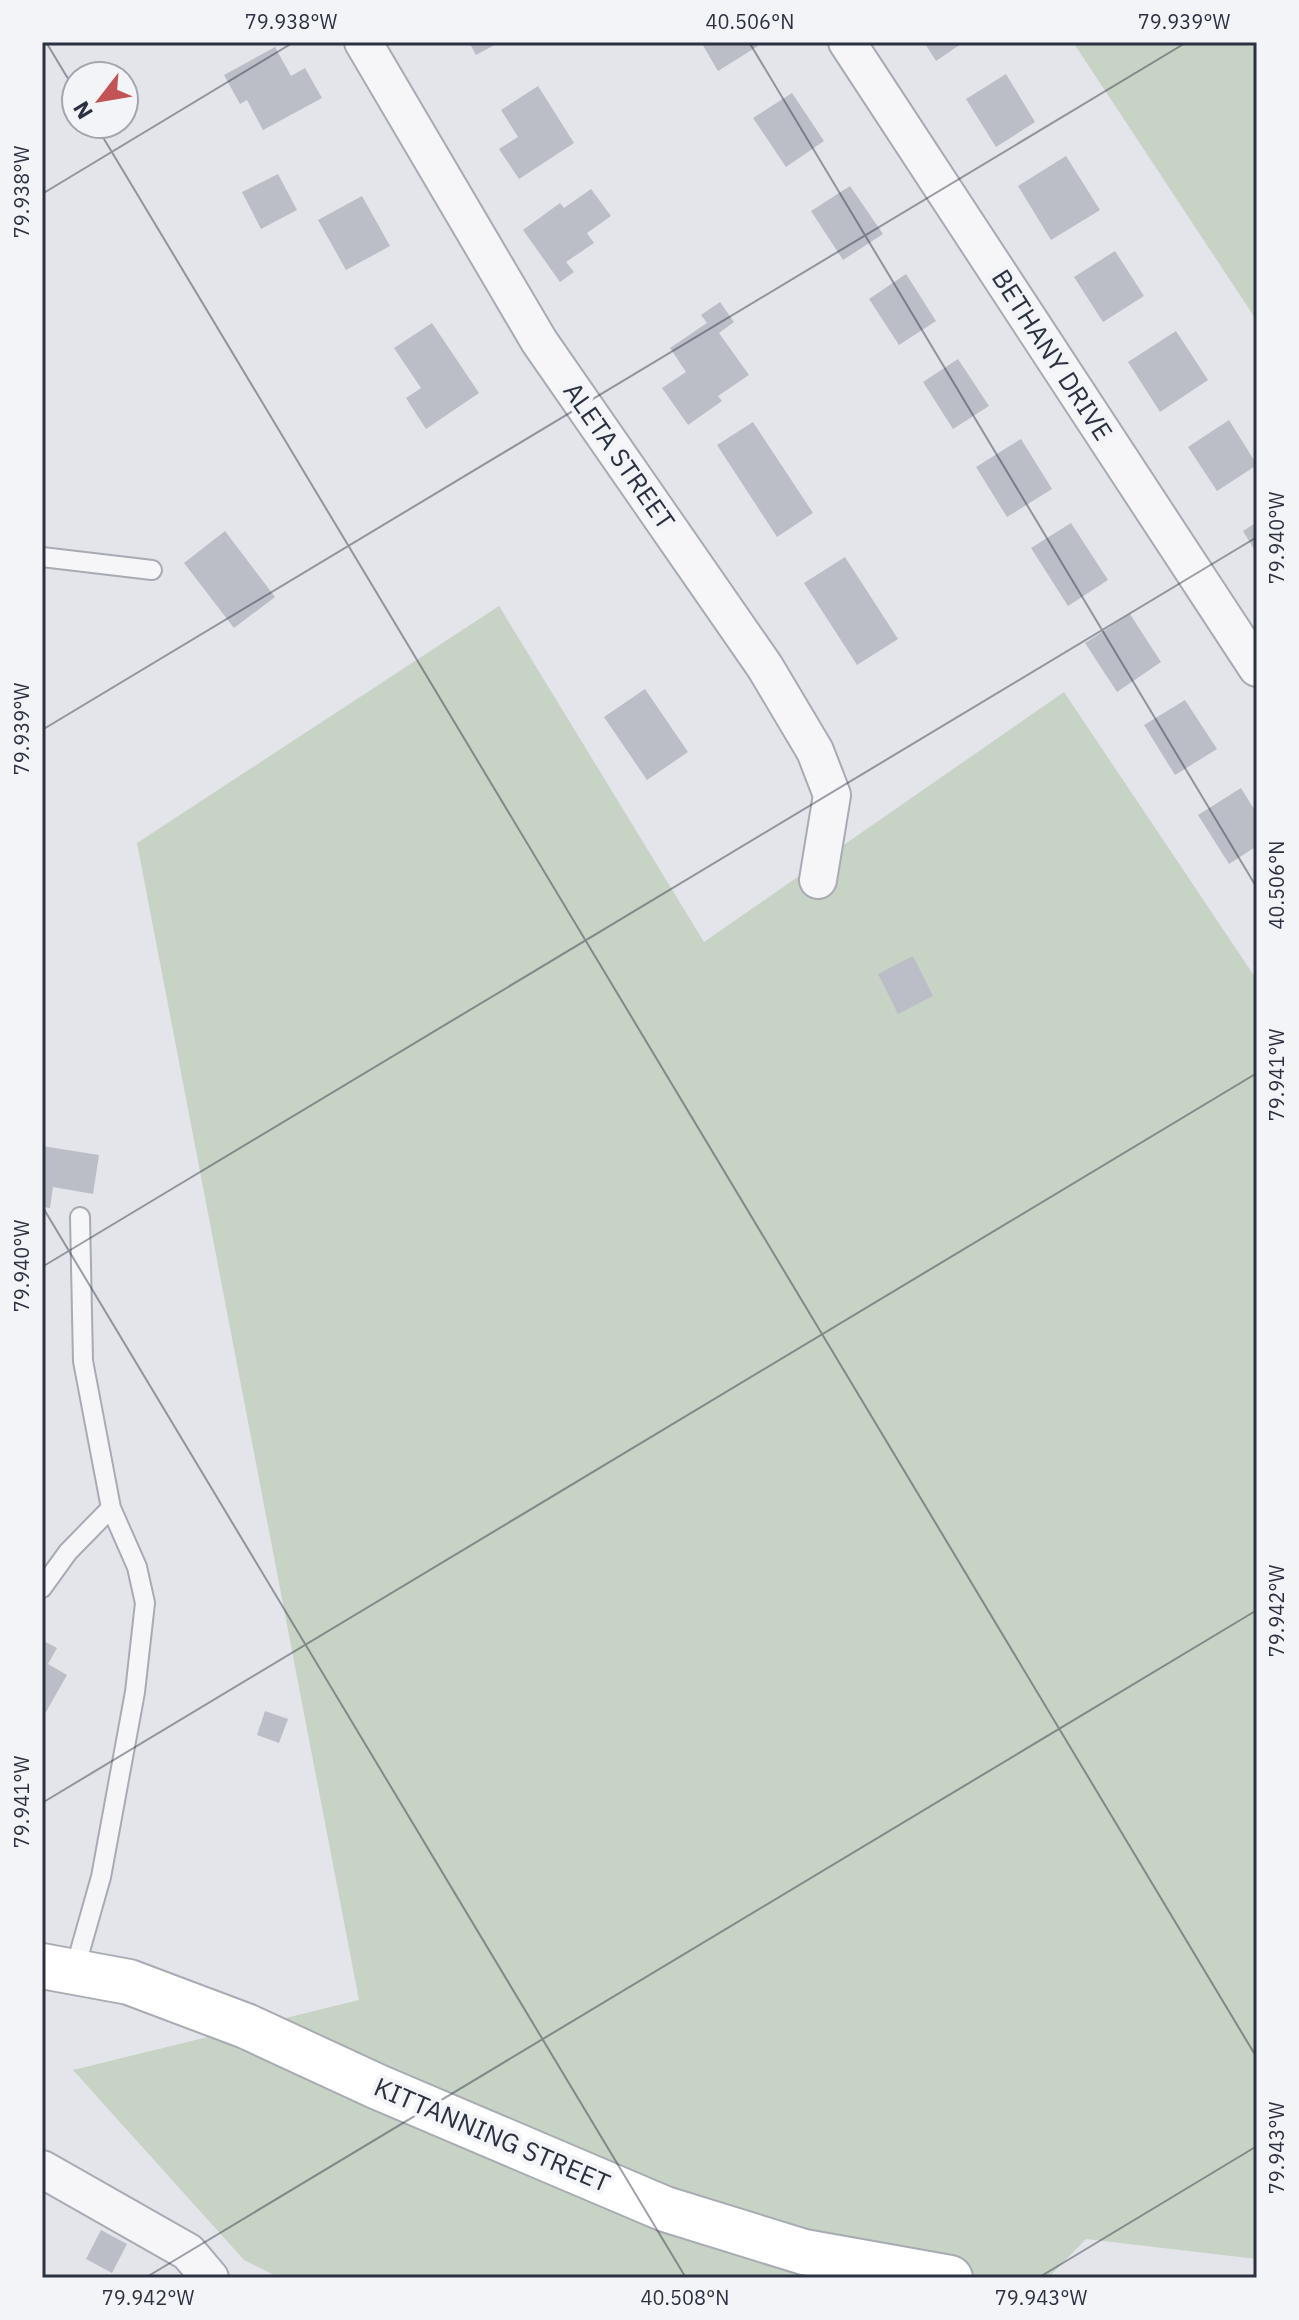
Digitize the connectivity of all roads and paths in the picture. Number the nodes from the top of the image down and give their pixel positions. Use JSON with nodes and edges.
{"nodes":[{"id":1,"x":363,"y":42,"type":"edge"},
{"id":2,"x":847,"y":42,"type":"edge"},
{"id":3,"x":42,"y":557,"type":"edge"},
{"id":4,"x":152,"y":570,"type":"dead end"},
{"id":5,"x":1257,"y":668,"type":"edge"},
{"id":6,"x":818,"y":880,"type":"dead end"},
{"id":7,"x":80,"y":1217,"type":"dead end"},
{"id":8,"x":111,"y":1508,"type":"junction"},
{"id":9,"x":42,"y":1588,"type":"edge"},
{"id":10,"x":58,"y":1969,"type":"edge"},
{"id":11,"x":42,"y":2169,"type":"edge"},
{"id":12,"x":210,"y":2278,"type":"edge"},
{"id":13,"x":950,"y":2278,"type":"edge"}],
"edges":[{"from":1,"to":6,"type":"street","name":"ALETA STREET"},
{"from":2,"to":5,"type":"street","name":"BETHANY DRIVE"},
{"from":3,"to":4,"type":"lane"},
{"from":7,"to":8,"type":"lane"},
{"from":8,"to":9,"type":"lane"},
{"from":8,"to":10,"type":"lane"},
{"from":10,"to":13,"type":"street","name":"KITTANNING STREET"},
{"from":11,"to":12,"type":"street"}]}
